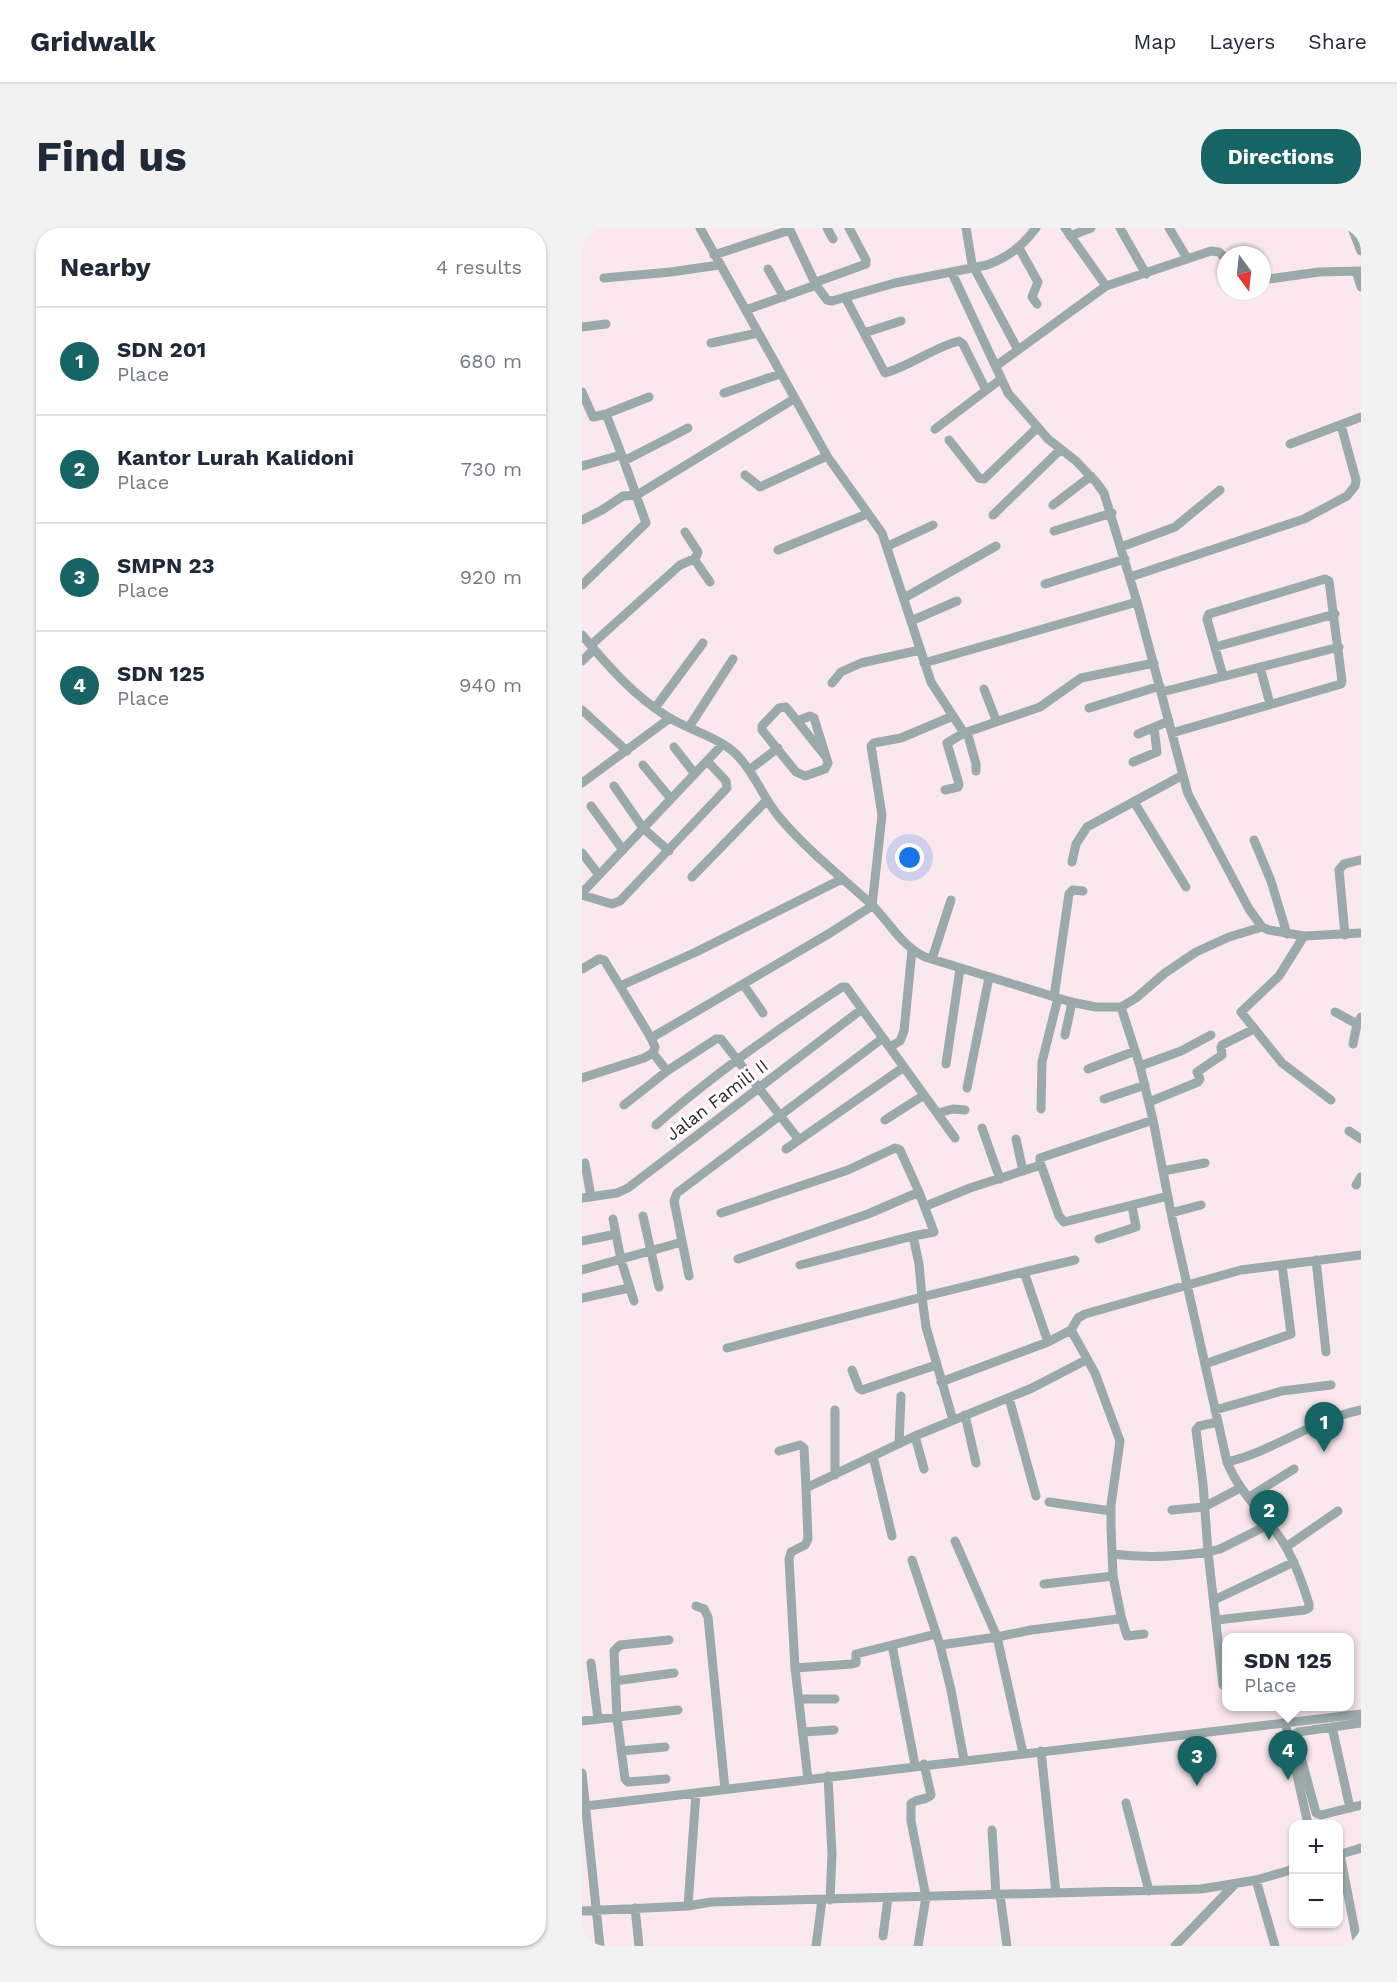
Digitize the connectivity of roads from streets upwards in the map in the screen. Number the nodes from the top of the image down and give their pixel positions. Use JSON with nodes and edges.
{"nodes":[{"id":1,"x":700,"y":228,"type":"edge"},
{"id":2,"x":827,"y":228,"type":"edge"},
{"id":3,"x":849,"y":228,"type":"edge"},
{"id":4,"x":966,"y":228,"type":"edge"},
{"id":5,"x":1036,"y":228,"type":"edge"},
{"id":6,"x":1091,"y":228,"type":"edge"},
{"id":7,"x":1120,"y":228,"type":"edge"},
{"id":8,"x":1169,"y":228,"type":"edge"},
{"id":9,"x":1352,"y":228,"type":"edge"},
{"id":10,"x":789,"y":229,"type":"edge"},
{"id":11,"x":1067,"y":232,"type":"edge"},
{"id":12,"x":833,"y":239,"type":"dead end"},
{"id":13,"x":1019,"y":248,"type":"junction"},
{"id":14,"x":1361,"y":251,"type":"edge"},
{"id":15,"x":1217,"y":252,"type":"edge"},
{"id":16,"x":714,"y":255,"type":"junction"},
{"id":17,"x":1187,"y":258,"type":"junction"},
{"id":18,"x":719,"y":265,"type":"junction"},
{"id":19,"x":975,"y":268,"type":"junction"},
{"id":20,"x":768,"y":269,"type":"dead end"},
{"id":21,"x":1358,"y":271,"type":"edge"},
{"id":22,"x":951,"y":273,"type":"junction"},
{"id":23,"x":1146,"y":274,"type":"junction"},
{"id":24,"x":604,"y":278,"type":"dead end"},
{"id":25,"x":1271,"y":279,"type":"edge"},
{"id":26,"x":816,"y":285,"type":"junction"},
{"id":27,"x":1106,"y":286,"type":"junction"},
{"id":28,"x":1361,"y":287,"type":"edge"},
{"id":29,"x":784,"y":297,"type":"junction"},
{"id":30,"x":845,"y":297,"type":"junction"},
{"id":31,"x":1037,"y":304,"type":"dead end"},
{"id":32,"x":747,"y":310,"type":"junction"},
{"id":33,"x":901,"y":321,"type":"dead end"},
{"id":34,"x":606,"y":324,"type":"dead end"},
{"id":35,"x":582,"y":327,"type":"edge"},
{"id":36,"x":758,"y":333,"type":"junction"},
{"id":37,"x":864,"y":333,"type":"junction"},
{"id":38,"x":711,"y":343,"type":"dead end"},
{"id":39,"x":1018,"y":350,"type":"junction"},
{"id":40,"x":996,"y":366,"type":"junction"},
{"id":41,"x":780,"y":374,"type":"junction"},
{"id":42,"x":1001,"y":379,"type":"junction"},
{"id":43,"x":986,"y":390,"type":"junction"},
{"id":44,"x":582,"y":392,"type":"edge"},
{"id":45,"x":724,"y":393,"type":"dead end"},
{"id":46,"x":649,"y":397,"type":"dead end"},
{"id":47,"x":794,"y":399,"type":"junction"},
{"id":48,"x":606,"y":414,"type":"junction"},
{"id":49,"x":1361,"y":417,"type":"edge"},
{"id":50,"x":1341,"y":425,"type":"junction"},
{"id":51,"x":688,"y":428,"type":"dead end"},
{"id":52,"x":1037,"y":428,"type":"junction"},
{"id":53,"x":935,"y":429,"type":"dead end"},
{"id":54,"x":949,"y":440,"type":"dead end"},
{"id":55,"x":1290,"y":444,"type":"dead end"},
{"id":56,"x":1060,"y":450,"type":"junction"},
{"id":57,"x":827,"y":456,"type":"junction"},
{"id":58,"x":622,"y":458,"type":"junction"},
{"id":59,"x":582,"y":466,"type":"edge"},
{"id":60,"x":745,"y":475,"type":"dead end"},
{"id":61,"x":1091,"y":476,"type":"junction"},
{"id":62,"x":1220,"y":490,"type":"dead end"},
{"id":63,"x":637,"y":495,"type":"junction"},
{"id":64,"x":1053,"y":506,"type":"dead end"},
{"id":65,"x":1112,"y":513,"type":"junction"},
{"id":66,"x":867,"y":514,"type":"junction"},
{"id":67,"x":993,"y":515,"type":"dead end"},
{"id":68,"x":582,"y":520,"type":"edge"},
{"id":69,"x":933,"y":525,"type":"dead end"},
{"id":70,"x":1054,"y":531,"type":"dead end"},
{"id":71,"x":685,"y":532,"type":"dead end"},
{"id":72,"x":888,"y":546,"type":"junction"},
{"id":73,"x":996,"y":546,"type":"dead end"},
{"id":74,"x":1121,"y":547,"type":"junction"},
{"id":75,"x":778,"y":550,"type":"dead end"},
{"id":76,"x":694,"y":559,"type":"junction"},
{"id":77,"x":1125,"y":559,"type":"junction"},
{"id":78,"x":1130,"y":577,"type":"junction"},
{"id":79,"x":710,"y":582,"type":"dead end"},
{"id":80,"x":1045,"y":584,"type":"dead end"},
{"id":81,"x":582,"y":585,"type":"edge"},
{"id":82,"x":904,"y":598,"type":"junction"},
{"id":83,"x":957,"y":601,"type":"dead end"},
{"id":84,"x":1137,"y":602,"type":"junction"},
{"id":85,"x":1335,"y":614,"type":"junction"},
{"id":86,"x":911,"y":621,"type":"junction"},
{"id":87,"x":582,"y":635,"type":"edge"},
{"id":88,"x":704,"y":643,"type":"dead end"},
{"id":89,"x":592,"y":647,"type":"junction"},
{"id":90,"x":1215,"y":647,"type":"junction"},
{"id":91,"x":1339,"y":647,"type":"junction"},
{"id":92,"x":920,"y":650,"type":"junction"},
{"id":93,"x":733,"y":659,"type":"dead end"},
{"id":94,"x":582,"y":661,"type":"edge"},
{"id":95,"x":924,"y":663,"type":"junction"},
{"id":96,"x":1154,"y":663,"type":"junction"},
{"id":97,"x":1260,"y":667,"type":"junction"},
{"id":98,"x":1223,"y":676,"type":"junction"},
{"id":99,"x":832,"y":683,"type":"dead end"},
{"id":100,"x":984,"y":689,"type":"dead end"},
{"id":101,"x":1161,"y":689,"type":"junction"},
{"id":102,"x":1270,"y":704,"type":"junction"},
{"id":103,"x":655,"y":708,"type":"junction"},
{"id":104,"x":1089,"y":708,"type":"dead end"},
{"id":105,"x":582,"y":710,"type":"edge"},
{"id":106,"x":953,"y":716,"type":"junction"},
{"id":107,"x":670,"y":718,"type":"junction"},
{"id":108,"x":996,"y":720,"type":"junction"},
{"id":109,"x":797,"y":721,"type":"junction"},
{"id":110,"x":1169,"y":721,"type":"junction"},
{"id":111,"x":689,"y":727,"type":"junction"},
{"id":112,"x":1154,"y":728,"type":"junction"},
{"id":113,"x":965,"y":732,"type":"junction"},
{"id":114,"x":1172,"y":733,"type":"junction"},
{"id":115,"x":1138,"y":734,"type":"dead end"},
{"id":116,"x":722,"y":745,"type":"junction"},
{"id":117,"x":674,"y":747,"type":"dead end"},
{"id":118,"x":778,"y":748,"type":"junction"},
{"id":119,"x":627,"y":751,"type":"junction"},
{"id":120,"x":826,"y":757,"type":"junction"},
{"id":121,"x":707,"y":761,"type":"junction"},
{"id":122,"x":1133,"y":762,"type":"dead end"},
{"id":123,"x":643,"y":765,"type":"dead end"},
{"id":124,"x":749,"y":770,"type":"junction"},
{"id":125,"x":976,"y":771,"type":"dead end"},
{"id":126,"x":695,"y":774,"type":"junction"},
{"id":127,"x":1183,"y":775,"type":"junction"},
{"id":128,"x":582,"y":783,"type":"edge"},
{"id":129,"x":614,"y":786,"type":"dead end"},
{"id":130,"x":945,"y":790,"type":"dead end"},
{"id":131,"x":671,"y":799,"type":"junction"},
{"id":132,"x":767,"y":800,"type":"junction"},
{"id":133,"x":1134,"y":802,"type":"junction"},
{"id":134,"x":591,"y":806,"type":"dead end"},
{"id":135,"x":643,"y":828,"type":"junction"},
{"id":136,"x":1254,"y":840,"type":"dead end"},
{"id":137,"x":623,"y":850,"type":"junction"},
{"id":138,"x":669,"y":851,"type":"junction"},
{"id":139,"x":582,"y":853,"type":"edge"},
{"id":140,"x":1361,"y":860,"type":"edge"},
{"id":141,"x":1072,"y":862,"type":"dead end"},
{"id":142,"x":599,"y":875,"type":"junction"},
{"id":143,"x":692,"y":877,"type":"dead end"},
{"id":144,"x":842,"y":879,"type":"junction"},
{"id":145,"x":1186,"y":886,"type":"dead end"},
{"id":146,"x":1083,"y":891,"type":"dead end"},
{"id":147,"x":582,"y":894,"type":"edge"},
{"id":148,"x":951,"y":900,"type":"dead end"},
{"id":149,"x":872,"y":906,"type":"junction"},
{"id":150,"x":1262,"y":927,"type":"junction"},
{"id":151,"x":1361,"y":933,"type":"edge"},
{"id":152,"x":1287,"y":934,"type":"junction"},
{"id":153,"x":1345,"y":935,"type":"junction"},
{"id":154,"x":1304,"y":936,"type":"junction"},
{"id":155,"x":912,"y":950,"type":"junction"},
{"id":156,"x":932,"y":959,"type":"junction"},
{"id":157,"x":582,"y":969,"type":"edge"},
{"id":158,"x":960,"y":969,"type":"junction"},
{"id":159,"x":989,"y":976,"type":"junction"},
{"id":160,"x":743,"y":984,"type":"junction"},
{"id":161,"x":620,"y":986,"type":"junction"},
{"id":162,"x":1056,"y":998,"type":"junction"},
{"id":163,"x":1072,"y":1002,"type":"junction"},
{"id":164,"x":1121,"y":1006,"type":"junction"},
{"id":165,"x":862,"y":1010,"type":"junction"},
{"id":166,"x":763,"y":1012,"type":"dead end"},
{"id":167,"x":1335,"y":1012,"type":"dead end"},
{"id":168,"x":1359,"y":1021,"type":"edge"},
{"id":169,"x":1254,"y":1029,"type":"junction"},
{"id":170,"x":1065,"y":1035,"type":"dead end"},
{"id":171,"x":1211,"y":1035,"type":"dead end"},
{"id":172,"x":651,"y":1038,"type":"junction"},
{"id":173,"x":883,"y":1038,"type":"junction"},
{"id":174,"x":1353,"y":1044,"type":"dead end"},
{"id":175,"x":890,"y":1047,"type":"junction"},
{"id":176,"x":1135,"y":1052,"type":"junction"},
{"id":177,"x":652,"y":1053,"type":"junction"},
{"id":178,"x":737,"y":1061,"type":"junction"},
{"id":179,"x":946,"y":1064,"type":"dead end"},
{"id":180,"x":904,"y":1066,"type":"junction"},
{"id":181,"x":1140,"y":1066,"type":"junction"},
{"id":182,"x":1088,"y":1069,"type":"dead end"},
{"id":183,"x":667,"y":1071,"type":"junction"},
{"id":184,"x":582,"y":1078,"type":"edge"},
{"id":185,"x":1145,"y":1085,"type":"junction"},
{"id":186,"x":761,"y":1088,"type":"junction"},
{"id":187,"x":967,"y":1088,"type":"dead end"},
{"id":188,"x":924,"y":1095,"type":"junction"},
{"id":189,"x":1104,"y":1099,"type":"dead end"},
{"id":190,"x":1331,"y":1100,"type":"dead end"},
{"id":191,"x":1149,"y":1102,"type":"junction"},
{"id":192,"x":624,"y":1105,"type":"dead end"},
{"id":193,"x":965,"y":1110,"type":"dead end"},
{"id":194,"x":1041,"y":1110,"type":"dead end"},
{"id":195,"x":780,"y":1113,"type":"junction"},
{"id":196,"x":938,"y":1113,"type":"junction"},
{"id":197,"x":885,"y":1120,"type":"dead end"},
{"id":198,"x":1153,"y":1120,"type":"junction"},
{"id":199,"x":656,"y":1125,"type":"dead end"},
{"id":200,"x":982,"y":1128,"type":"dead end"},
{"id":201,"x":1348,"y":1131,"type":"dead end"},
{"id":202,"x":955,"y":1138,"type":"dead end"},
{"id":203,"x":1016,"y":1139,"type":"dead end"},
{"id":204,"x":1361,"y":1139,"type":"edge"},
{"id":205,"x":799,"y":1140,"type":"junction"},
{"id":206,"x":786,"y":1149,"type":"dead end"},
{"id":207,"x":585,"y":1163,"type":"dead end"},
{"id":208,"x":1204,"y":1163,"type":"dead end"},
{"id":209,"x":1041,"y":1165,"type":"junction"},
{"id":210,"x":1023,"y":1171,"type":"junction"},
{"id":211,"x":1163,"y":1171,"type":"junction"},
{"id":212,"x":1000,"y":1179,"type":"junction"},
{"id":213,"x":919,"y":1192,"type":"junction"},
{"id":214,"x":1168,"y":1196,"type":"junction"},
{"id":215,"x":586,"y":1197,"type":"edge"},
{"id":216,"x":1201,"y":1205,"type":"dead end"},
{"id":217,"x":926,"y":1206,"type":"junction"},
{"id":218,"x":1132,"y":1206,"type":"junction"},
{"id":219,"x":722,"y":1213,"type":"dead end"},
{"id":220,"x":1171,"y":1213,"type":"junction"},
{"id":221,"x":644,"y":1216,"type":"dead end"},
{"id":222,"x":613,"y":1219,"type":"dead end"},
{"id":223,"x":616,"y":1234,"type":"junction"},
{"id":224,"x":913,"y":1236,"type":"junction"},
{"id":225,"x":1099,"y":1239,"type":"dead end"},
{"id":226,"x":582,"y":1241,"type":"edge"},
{"id":227,"x":682,"y":1242,"type":"junction"},
{"id":228,"x":651,"y":1251,"type":"junction"},
{"id":229,"x":1361,"y":1255,"type":"edge"},
{"id":230,"x":738,"y":1259,"type":"dead end"},
{"id":231,"x":621,"y":1260,"type":"junction"},
{"id":232,"x":1075,"y":1260,"type":"dead end"},
{"id":233,"x":1316,"y":1260,"type":"junction"},
{"id":234,"x":800,"y":1265,"type":"dead end"},
{"id":235,"x":1282,"y":1265,"type":"junction"},
{"id":236,"x":582,"y":1270,"type":"edge"},
{"id":237,"x":1024,"y":1272,"type":"junction"},
{"id":238,"x":689,"y":1276,"type":"dead end"},
{"id":239,"x":1187,"y":1285,"type":"junction"},
{"id":240,"x":659,"y":1287,"type":"dead end"},
{"id":241,"x":629,"y":1288,"type":"junction"},
{"id":242,"x":582,"y":1298,"type":"edge"},
{"id":243,"x":922,"y":1298,"type":"junction"},
{"id":244,"x":634,"y":1302,"type":"dead end"},
{"id":245,"x":1071,"y":1330,"type":"junction"},
{"id":246,"x":1048,"y":1342,"type":"junction"},
{"id":247,"x":727,"y":1348,"type":"dead end"},
{"id":248,"x":1326,"y":1352,"type":"dead end"},
{"id":249,"x":1086,"y":1360,"type":"junction"},
{"id":250,"x":1205,"y":1364,"type":"junction"},
{"id":251,"x":936,"y":1365,"type":"junction"},
{"id":252,"x":852,"y":1370,"type":"dead end"},
{"id":253,"x":941,"y":1382,"type":"junction"},
{"id":254,"x":1331,"y":1385,"type":"dead end"},
{"id":255,"x":901,"y":1396,"type":"dead end"},
{"id":256,"x":1009,"y":1398,"type":"junction"},
{"id":257,"x":835,"y":1410,"type":"dead end"},
{"id":258,"x":1215,"y":1410,"type":"junction"},
{"id":259,"x":1361,"y":1410,"type":"edge"},
{"id":260,"x":965,"y":1415,"type":"junction"},
{"id":261,"x":953,"y":1420,"type":"junction"},
{"id":262,"x":1218,"y":1422,"type":"junction"},
{"id":263,"x":915,"y":1436,"type":"junction"},
{"id":264,"x":899,"y":1444,"type":"junction"},
{"id":265,"x":779,"y":1452,"type":"dead end"},
{"id":266,"x":873,"y":1456,"type":"junction"},
{"id":267,"x":1227,"y":1462,"type":"junction"},
{"id":268,"x":976,"y":1463,"type":"dead end"},
{"id":269,"x":1294,"y":1468,"type":"dead end"},
{"id":270,"x":924,"y":1469,"type":"dead end"},
{"id":271,"x":835,"y":1474,"type":"junction"},
{"id":272,"x":806,"y":1488,"type":"junction"},
{"id":273,"x":1240,"y":1488,"type":"junction"},
{"id":274,"x":1036,"y":1496,"type":"dead end"},
{"id":275,"x":1249,"y":1497,"type":"junction"},
{"id":276,"x":1049,"y":1502,"type":"dead end"},
{"id":277,"x":1204,"y":1507,"type":"junction"},
{"id":278,"x":1172,"y":1510,"type":"dead end"},
{"id":279,"x":1111,"y":1511,"type":"junction"},
{"id":280,"x":1338,"y":1511,"type":"dead end"},
{"id":281,"x":1270,"y":1524,"type":"junction"},
{"id":282,"x":892,"y":1536,"type":"dead end"},
{"id":283,"x":955,"y":1541,"type":"dead end"},
{"id":284,"x":1286,"y":1547,"type":"junction"},
{"id":285,"x":1209,"y":1552,"type":"junction"},
{"id":286,"x":1112,"y":1554,"type":"junction"},
{"id":287,"x":912,"y":1560,"type":"dead end"},
{"id":288,"x":1294,"y":1562,"type":"junction"},
{"id":289,"x":1113,"y":1576,"type":"junction"},
{"id":290,"x":1044,"y":1584,"type":"dead end"},
{"id":291,"x":1214,"y":1600,"type":"junction"},
{"id":292,"x":696,"y":1606,"type":"dead end"},
{"id":293,"x":1121,"y":1616,"type":"junction"},
{"id":294,"x":1217,"y":1620,"type":"junction"},
{"id":295,"x":936,"y":1634,"type":"junction"},
{"id":296,"x":1144,"y":1634,"type":"dead end"},
{"id":297,"x":997,"y":1637,"type":"junction"},
{"id":298,"x":669,"y":1640,"type":"dead end"},
{"id":299,"x":892,"y":1645,"type":"junction"},
{"id":300,"x":940,"y":1646,"type":"junction"},
{"id":301,"x":591,"y":1664,"type":"dead end"},
{"id":302,"x":795,"y":1668,"type":"junction"},
{"id":303,"x":674,"y":1673,"type":"dead end"},
{"id":304,"x":1222,"y":1673,"type":"edge"},
{"id":305,"x":615,"y":1681,"type":"junction"},
{"id":306,"x":799,"y":1699,"type":"junction"},
{"id":307,"x":835,"y":1699,"type":"dead end"},
{"id":308,"x":678,"y":1710,"type":"dead end"},
{"id":309,"x":1361,"y":1714,"type":"edge"},
{"id":310,"x":617,"y":1718,"type":"junction"},
{"id":311,"x":598,"y":1719,"type":"junction"},
{"id":312,"x":582,"y":1721,"type":"edge"},
{"id":313,"x":1285,"y":1722,"type":"junction"},
{"id":314,"x":1361,"y":1723,"type":"edge"},
{"id":315,"x":1332,"y":1727,"type":"junction"},
{"id":316,"x":834,"y":1730,"type":"dead end"},
{"id":317,"x":803,"y":1732,"type":"junction"},
{"id":318,"x":665,"y":1747,"type":"dead end"},
{"id":319,"x":1022,"y":1748,"type":"junction"},
{"id":320,"x":621,"y":1751,"type":"junction"},
{"id":321,"x":1041,"y":1751,"type":"junction"},
{"id":322,"x":963,"y":1756,"type":"junction"},
{"id":323,"x":917,"y":1762,"type":"junction"},
{"id":324,"x":582,"y":1773,"type":"edge"},
{"id":325,"x":807,"y":1774,"type":"junction"},
{"id":326,"x":828,"y":1776,"type":"junction"},
{"id":327,"x":666,"y":1779,"type":"dead end"},
{"id":328,"x":724,"y":1784,"type":"junction"},
{"id":329,"x":696,"y":1792,"type":"junction"},
{"id":330,"x":585,"y":1801,"type":"junction"},
{"id":331,"x":1126,"y":1803,"type":"dead end"},
{"id":332,"x":1361,"y":1805,"type":"edge"},
{"id":333,"x":1350,"y":1808,"type":"junction"},
{"id":334,"x":1307,"y":1820,"type":"edge"},
{"id":335,"x":992,"y":1830,"type":"dead end"},
{"id":336,"x":1361,"y":1848,"type":"edge"},
{"id":337,"x":1343,"y":1854,"type":"edge"},
{"id":338,"x":1289,"y":1870,"type":"edge"},
{"id":339,"x":1343,"y":1874,"type":"edge"},
{"id":340,"x":1256,"y":1880,"type":"junction"},
{"id":341,"x":1235,"y":1884,"type":"junction"},
{"id":342,"x":1148,"y":1888,"type":"junction"},
{"id":343,"x":1056,"y":1891,"type":"junction"},
{"id":344,"x":925,"y":1895,"type":"junction"},
{"id":345,"x":998,"y":1895,"type":"junction"},
{"id":346,"x":828,"y":1898,"type":"junction"},
{"id":347,"x":888,"y":1898,"type":"junction"},
{"id":348,"x":688,"y":1902,"type":"junction"},
{"id":349,"x":595,"y":1905,"type":"junction"},
{"id":350,"x":635,"y":1908,"type":"junction"},
{"id":351,"x":582,"y":1911,"type":"edge"},
{"id":352,"x":883,"y":1936,"type":"dead end"},
{"id":353,"x":600,"y":1946,"type":"edge"},
{"id":354,"x":639,"y":1946,"type":"edge"},
{"id":355,"x":816,"y":1946,"type":"edge"},
{"id":356,"x":918,"y":1946,"type":"edge"},
{"id":357,"x":1007,"y":1946,"type":"edge"},
{"id":358,"x":1175,"y":1946,"type":"edge"},
{"id":359,"x":1275,"y":1946,"type":"edge"},
{"id":360,"x":1358,"y":1946,"type":"edge"}],
"edges":[{"from":1,"to":16,"type":"street"},
{"from":2,"to":12,"type":"street"},
{"from":3,"to":26,"type":"street"},
{"from":4,"to":19,"type":"street"},
{"from":5,"to":13,"type":"street"},
{"from":6,"to":11,"type":"street"},
{"from":7,"to":23,"type":"street"},
{"from":8,"to":17,"type":"street"},
{"from":9,"to":14,"type":"street"},
{"from":10,"to":16,"type":"street"},
{"from":10,"to":26,"type":"street"},
{"from":11,"to":27,"type":"street"},
{"from":13,"to":19,"type":"street"},
{"from":13,"to":31,"type":"street"},
{"from":15,"to":17,"type":"street"},
{"from":16,"to":18,"type":"street"},
{"from":17,"to":23,"type":"street"},
{"from":18,"to":24,"type":"street"},
{"from":18,"to":32,"type":"street"},
{"from":19,"to":22,"type":"street"},
{"from":19,"to":39,"type":"street"},
{"from":20,"to":29,"type":"street"},
{"from":21,"to":25,"type":"street"},
{"from":21,"to":28,"type":"street"},
{"from":22,"to":30,"type":"street"},
{"from":22,"to":40,"type":"street"},
{"from":23,"to":27,"type":"street"},
{"from":26,"to":29,"type":"street"},
{"from":26,"to":30,"type":"street"},
{"from":27,"to":39,"type":"street"},
{"from":29,"to":32,"type":"street"},
{"from":30,"to":37,"type":"street"},
{"from":32,"to":36,"type":"street"},
{"from":33,"to":37,"type":"street"},
{"from":34,"to":35,"type":"street"},
{"from":36,"to":38,"type":"street"},
{"from":36,"to":41,"type":"street"},
{"from":37,"to":43,"type":"street"},
{"from":39,"to":40,"type":"street"},
{"from":40,"to":42,"type":"street"},
{"from":41,"to":45,"type":"street"},
{"from":41,"to":47,"type":"street"},
{"from":42,"to":43,"type":"street"},
{"from":42,"to":52,"type":"street"},
{"from":43,"to":53,"type":"street"},
{"from":44,"to":48,"type":"street"},
{"from":46,"to":48,"type":"street"},
{"from":47,"to":57,"type":"street"},
{"from":47,"to":63,"type":"street"},
{"from":48,"to":58,"type":"street"},
{"from":49,"to":50,"type":"street"},
{"from":50,"to":55,"type":"street"},
{"from":50,"to":78,"type":"street"},
{"from":51,"to":58,"type":"street"},
{"from":52,"to":54,"type":"street"},
{"from":52,"to":56,"type":"street"},
{"from":56,"to":61,"type":"street"},
{"from":56,"to":67,"type":"street"},
{"from":57,"to":60,"type":"street"},
{"from":57,"to":66,"type":"street"},
{"from":58,"to":59,"type":"street"},
{"from":58,"to":63,"type":"street"},
{"from":61,"to":64,"type":"street"},
{"from":61,"to":65,"type":"street"},
{"from":62,"to":74,"type":"street"},
{"from":63,"to":68,"type":"street"},
{"from":63,"to":81,"type":"street"},
{"from":65,"to":70,"type":"street"},
{"from":65,"to":74,"type":"street"},
{"from":66,"to":72,"type":"street"},
{"from":66,"to":75,"type":"street"},
{"from":69,"to":72,"type":"street"},
{"from":71,"to":76,"type":"street"},
{"from":72,"to":82,"type":"street"},
{"from":73,"to":82,"type":"street"},
{"from":74,"to":77,"type":"street"},
{"from":76,"to":79,"type":"street"},
{"from":76,"to":89,"type":"street"},
{"from":77,"to":78,"type":"street"},
{"from":77,"to":80,"type":"street"},
{"from":78,"to":84,"type":"street"},
{"from":82,"to":86,"type":"street"},
{"from":83,"to":86,"type":"street"},
{"from":84,"to":95,"type":"street"},
{"from":84,"to":96,"type":"street"},
{"from":85,"to":90,"type":"street"},
{"from":85,"to":90,"type":"street"},
{"from":85,"to":91,"type":"street"},
{"from":86,"to":92,"type":"street"},
{"from":87,"to":89,"type":"street"},
{"from":88,"to":103,"type":"street"},
{"from":89,"to":94,"type":"street"},
{"from":89,"to":103,"type":"street"},
{"from":90,"to":98,"type":"street"},
{"from":91,"to":97,"type":"street"},
{"from":91,"to":102,"type":"street"},
{"from":92,"to":95,"type":"street"},
{"from":92,"to":99,"type":"street"},
{"from":93,"to":111,"type":"street"},
{"from":95,"to":106,"type":"street"},
{"from":96,"to":101,"type":"street"},
{"from":96,"to":108,"type":"street"},
{"from":97,"to":98,"type":"street"},
{"from":97,"to":102,"type":"street"},
{"from":98,"to":101,"type":"street"},
{"from":100,"to":108,"type":"street"},
{"from":101,"to":104,"type":"street"},
{"from":101,"to":110,"type":"street"},
{"from":102,"to":114,"type":"street"},
{"from":103,"to":107,"type":"street"},
{"from":105,"to":119,"type":"street"},
{"from":106,"to":113,"type":"street"},
{"from":106,"to":149,"type":"street"},
{"from":107,"to":111,"type":"street"},
{"from":107,"to":119,"type":"street"},
{"from":108,"to":113,"type":"street"},
{"from":109,"to":118,"type":"street"},
{"from":109,"to":120,"type":"street"},
{"from":109,"to":120,"type":"street"},
{"from":110,"to":112,"type":"street"},
{"from":110,"to":114,"type":"street"},
{"from":111,"to":116,"type":"street"},
{"from":112,"to":115,"type":"street"},
{"from":112,"to":122,"type":"street"},
{"from":113,"to":125,"type":"street"},
{"from":113,"to":130,"type":"street"},
{"from":114,"to":127,"type":"street"},
{"from":116,"to":121,"type":"street"},
{"from":116,"to":124,"type":"street"},
{"from":117,"to":126,"type":"street"},
{"from":118,"to":120,"type":"street"},
{"from":118,"to":124,"type":"street"},
{"from":119,"to":128,"type":"street"},
{"from":121,"to":126,"type":"street"},
{"from":121,"to":138,"type":"street"},
{"from":123,"to":131,"type":"street"},
{"from":124,"to":132,"type":"street"},
{"from":126,"to":131,"type":"street"},
{"from":127,"to":133,"type":"street"},
{"from":127,"to":150,"type":"street"},
{"from":129,"to":135,"type":"street"},
{"from":131,"to":135,"type":"street"},
{"from":132,"to":143,"type":"street"},
{"from":132,"to":144,"type":"street"},
{"from":133,"to":141,"type":"street"},
{"from":133,"to":145,"type":"street"},
{"from":134,"to":137,"type":"street"},
{"from":135,"to":137,"type":"street"},
{"from":135,"to":138,"type":"street"},
{"from":136,"to":152,"type":"street"},
{"from":137,"to":142,"type":"street"},
{"from":138,"to":147,"type":"street"},
{"from":139,"to":142,"type":"street"},
{"from":140,"to":153,"type":"street"},
{"from":142,"to":147,"type":"street"},
{"from":144,"to":149,"type":"street"},
{"from":144,"to":161,"type":"street"},
{"from":146,"to":162,"type":"street"},
{"from":148,"to":156,"type":"street"},
{"from":149,"to":155,"type":"street"},
{"from":149,"to":160,"type":"street"},
{"from":150,"to":152,"type":"street"},
{"from":150,"to":164,"type":"street"},
{"from":151,"to":153,"type":"street"},
{"from":152,"to":154,"type":"street"},
{"from":153,"to":154,"type":"street"},
{"from":154,"to":169,"type":"street"},
{"from":155,"to":156,"type":"street"},
{"from":155,"to":175,"type":"street"},
{"from":156,"to":158,"type":"street"},
{"from":157,"to":161,"type":"street"},
{"from":158,"to":159,"type":"street"},
{"from":158,"to":179,"type":"street"},
{"from":159,"to":162,"type":"street"},
{"from":159,"to":187,"type":"street"},
{"from":160,"to":166,"type":"street"},
{"from":160,"to":172,"type":"street"},
{"from":161,"to":172,"type":"street"},
{"from":162,"to":163,"type":"street"},
{"from":162,"to":194,"type":"street"},
{"from":163,"to":164,"type":"street"},
{"from":163,"to":170,"type":"street"},
{"from":164,"to":176,"type":"street"},
{"from":165,"to":173,"type":"street"},
{"from":165,"to":178,"type":"street"},
{"from":165,"to":186,"type":"street","name":"Jalan Famili II"},
{"from":167,"to":168,"type":"street"},
{"from":168,"to":174,"type":"street"},
{"from":169,"to":190,"type":"street"},
{"from":169,"to":191,"type":"street"},
{"from":171,"to":181,"type":"street"},
{"from":172,"to":177,"type":"street"},
{"from":173,"to":175,"type":"street"},
{"from":173,"to":195,"type":"street"},
{"from":175,"to":180,"type":"street"},
{"from":176,"to":181,"type":"street"},
{"from":176,"to":182,"type":"street"},
{"from":177,"to":183,"type":"street"},
{"from":177,"to":184,"type":"street"},
{"from":178,"to":183,"type":"street"},
{"from":178,"to":186,"type":"street"},
{"from":178,"to":199,"type":"street"},
{"from":180,"to":188,"type":"street"},
{"from":180,"to":205,"type":"street"},
{"from":181,"to":185,"type":"street"},
{"from":183,"to":192,"type":"street"},
{"from":185,"to":189,"type":"street"},
{"from":185,"to":191,"type":"street"},
{"from":186,"to":195,"type":"street"},
{"from":186,"to":215,"type":"street","name":"Jalan Famili II"},
{"from":188,"to":196,"type":"street"},
{"from":188,"to":197,"type":"street"},
{"from":191,"to":198,"type":"street"},
{"from":193,"to":196,"type":"street"},
{"from":195,"to":205,"type":"street"},
{"from":195,"to":227,"type":"street"},
{"from":196,"to":202,"type":"street"},
{"from":198,"to":209,"type":"street"},
{"from":198,"to":211,"type":"street"},
{"from":200,"to":212,"type":"street"},
{"from":201,"to":204,"type":"street"},
{"from":203,"to":210,"type":"street"},
{"from":205,"to":206,"type":"street"},
{"from":207,"to":215,"type":"street"},
{"from":208,"to":211,"type":"street"},
{"from":209,"to":210,"type":"street"},
{"from":209,"to":218,"type":"street"},
{"from":210,"to":212,"type":"street"},
{"from":211,"to":214,"type":"street"},
{"from":212,"to":217,"type":"street"},
{"from":213,"to":217,"type":"street"},
{"from":213,"to":219,"type":"street"},
{"from":213,"to":230,"type":"street"},
{"from":214,"to":218,"type":"street"},
{"from":214,"to":220,"type":"street"},
{"from":216,"to":220,"type":"street"},
{"from":217,"to":224,"type":"street"},
{"from":218,"to":225,"type":"street"},
{"from":220,"to":239,"type":"street"},
{"from":221,"to":228,"type":"street"},
{"from":222,"to":223,"type":"street"},
{"from":223,"to":226,"type":"street"},
{"from":223,"to":231,"type":"street"},
{"from":224,"to":234,"type":"street"},
{"from":224,"to":243,"type":"street"},
{"from":227,"to":228,"type":"street"},
{"from":227,"to":238,"type":"street"},
{"from":228,"to":231,"type":"street"},
{"from":228,"to":240,"type":"street"},
{"from":229,"to":233,"type":"street"},
{"from":231,"to":236,"type":"street"},
{"from":231,"to":241,"type":"street"},
{"from":232,"to":237,"type":"street"},
{"from":233,"to":235,"type":"street"},
{"from":233,"to":248,"type":"street"},
{"from":235,"to":239,"type":"street"},
{"from":235,"to":250,"type":"street"},
{"from":237,"to":243,"type":"street"},
{"from":237,"to":246,"type":"street"},
{"from":239,"to":245,"type":"street"},
{"from":239,"to":250,"type":"street"},
{"from":241,"to":242,"type":"street"},
{"from":241,"to":244,"type":"street"},
{"from":243,"to":247,"type":"street"},
{"from":243,"to":251,"type":"street"},
{"from":245,"to":246,"type":"street"},
{"from":245,"to":249,"type":"street"},
{"from":246,"to":253,"type":"street"},
{"from":249,"to":256,"type":"street"},
{"from":249,"to":279,"type":"street"},
{"from":250,"to":258,"type":"street"},
{"from":251,"to":252,"type":"street"},
{"from":251,"to":253,"type":"street"},
{"from":253,"to":261,"type":"street"},
{"from":254,"to":258,"type":"street"},
{"from":255,"to":264,"type":"street"},
{"from":256,"to":260,"type":"street"},
{"from":256,"to":274,"type":"street"},
{"from":257,"to":271,"type":"street"},
{"from":258,"to":262,"type":"street"},
{"from":259,"to":267,"type":"street"},
{"from":260,"to":261,"type":"street"},
{"from":260,"to":268,"type":"street"},
{"from":261,"to":263,"type":"street"},
{"from":262,"to":267,"type":"street"},
{"from":262,"to":277,"type":"street"},
{"from":263,"to":264,"type":"street"},
{"from":263,"to":270,"type":"street"},
{"from":264,"to":266,"type":"street"},
{"from":265,"to":272,"type":"street"},
{"from":266,"to":271,"type":"street"},
{"from":266,"to":282,"type":"street"},
{"from":267,"to":273,"type":"street"},
{"from":269,"to":275,"type":"street"},
{"from":271,"to":272,"type":"street"},
{"from":272,"to":302,"type":"street"},
{"from":273,"to":275,"type":"street"},
{"from":273,"to":277,"type":"street"},
{"from":275,"to":281,"type":"street"},
{"from":276,"to":279,"type":"street"},
{"from":277,"to":278,"type":"street"},
{"from":277,"to":285,"type":"street"},
{"from":279,"to":286,"type":"street"},
{"from":280,"to":284,"type":"street"},
{"from":281,"to":284,"type":"street"},
{"from":281,"to":285,"type":"street"},
{"from":283,"to":297,"type":"street"},
{"from":284,"to":288,"type":"street"},
{"from":285,"to":286,"type":"street"},
{"from":285,"to":291,"type":"street"},
{"from":286,"to":289,"type":"street"},
{"from":287,"to":295,"type":"street"},
{"from":288,"to":291,"type":"street"},
{"from":288,"to":294,"type":"street"},
{"from":289,"to":290,"type":"street"},
{"from":289,"to":293,"type":"street"},
{"from":291,"to":294,"type":"street"},
{"from":292,"to":328,"type":"street"},
{"from":293,"to":296,"type":"street"},
{"from":293,"to":297,"type":"street"},
{"from":294,"to":304,"type":"street"},
{"from":295,"to":299,"type":"street"},
{"from":295,"to":300,"type":"street"},
{"from":297,"to":300,"type":"street"},
{"from":297,"to":319,"type":"street"},
{"from":298,"to":305,"type":"street"},
{"from":299,"to":302,"type":"street"},
{"from":299,"to":323,"type":"street"},
{"from":300,"to":322,"type":"street"},
{"from":301,"to":311,"type":"street"},
{"from":302,"to":306,"type":"street"},
{"from":303,"to":305,"type":"street"},
{"from":305,"to":310,"type":"street"},
{"from":306,"to":307,"type":"street"},
{"from":306,"to":317,"type":"street"},
{"from":308,"to":310,"type":"street"},
{"from":309,"to":313,"type":"street"},
{"from":310,"to":311,"type":"street"},
{"from":310,"to":320,"type":"street"},
{"from":311,"to":312,"type":"street"},
{"from":313,"to":321,"type":"street"},
{"from":313,"to":334,"type":"street"},
{"from":314,"to":315,"type":"street"},
{"from":315,"to":333,"type":"street"},
{"from":315,"to":333,"type":"street"},
{"from":316,"to":317,"type":"street"},
{"from":317,"to":325,"type":"street"},
{"from":318,"to":320,"type":"street"},
{"from":319,"to":321,"type":"street"},
{"from":319,"to":322,"type":"street"},
{"from":320,"to":327,"type":"street"},
{"from":321,"to":343,"type":"street"},
{"from":322,"to":323,"type":"street"},
{"from":323,"to":326,"type":"street"},
{"from":323,"to":344,"type":"street"},
{"from":324,"to":330,"type":"street"},
{"from":325,"to":326,"type":"street"},
{"from":325,"to":328,"type":"street"},
{"from":326,"to":346,"type":"street"},
{"from":328,"to":329,"type":"street"},
{"from":329,"to":330,"type":"street"},
{"from":329,"to":348,"type":"street"},
{"from":330,"to":349,"type":"street"},
{"from":331,"to":342,"type":"street"},
{"from":332,"to":333,"type":"street"},
{"from":335,"to":345,"type":"street"},
{"from":336,"to":337,"type":"street"},
{"from":338,"to":340,"type":"street"},
{"from":339,"to":360,"type":"street"},
{"from":340,"to":341,"type":"street"},
{"from":340,"to":359,"type":"street"},
{"from":341,"to":342,"type":"street"},
{"from":341,"to":358,"type":"street"},
{"from":342,"to":343,"type":"street"},
{"from":343,"to":345,"type":"street"},
{"from":344,"to":345,"type":"street"},
{"from":344,"to":347,"type":"street"},
{"from":344,"to":356,"type":"street"},
{"from":345,"to":357,"type":"street"},
{"from":346,"to":347,"type":"street"},
{"from":346,"to":348,"type":"street"},
{"from":346,"to":355,"type":"street"},
{"from":347,"to":352,"type":"street"},
{"from":348,"to":350,"type":"street"},
{"from":349,"to":350,"type":"street"},
{"from":349,"to":351,"type":"street"},
{"from":349,"to":353,"type":"street"},
{"from":350,"to":354,"type":"street"}]}
